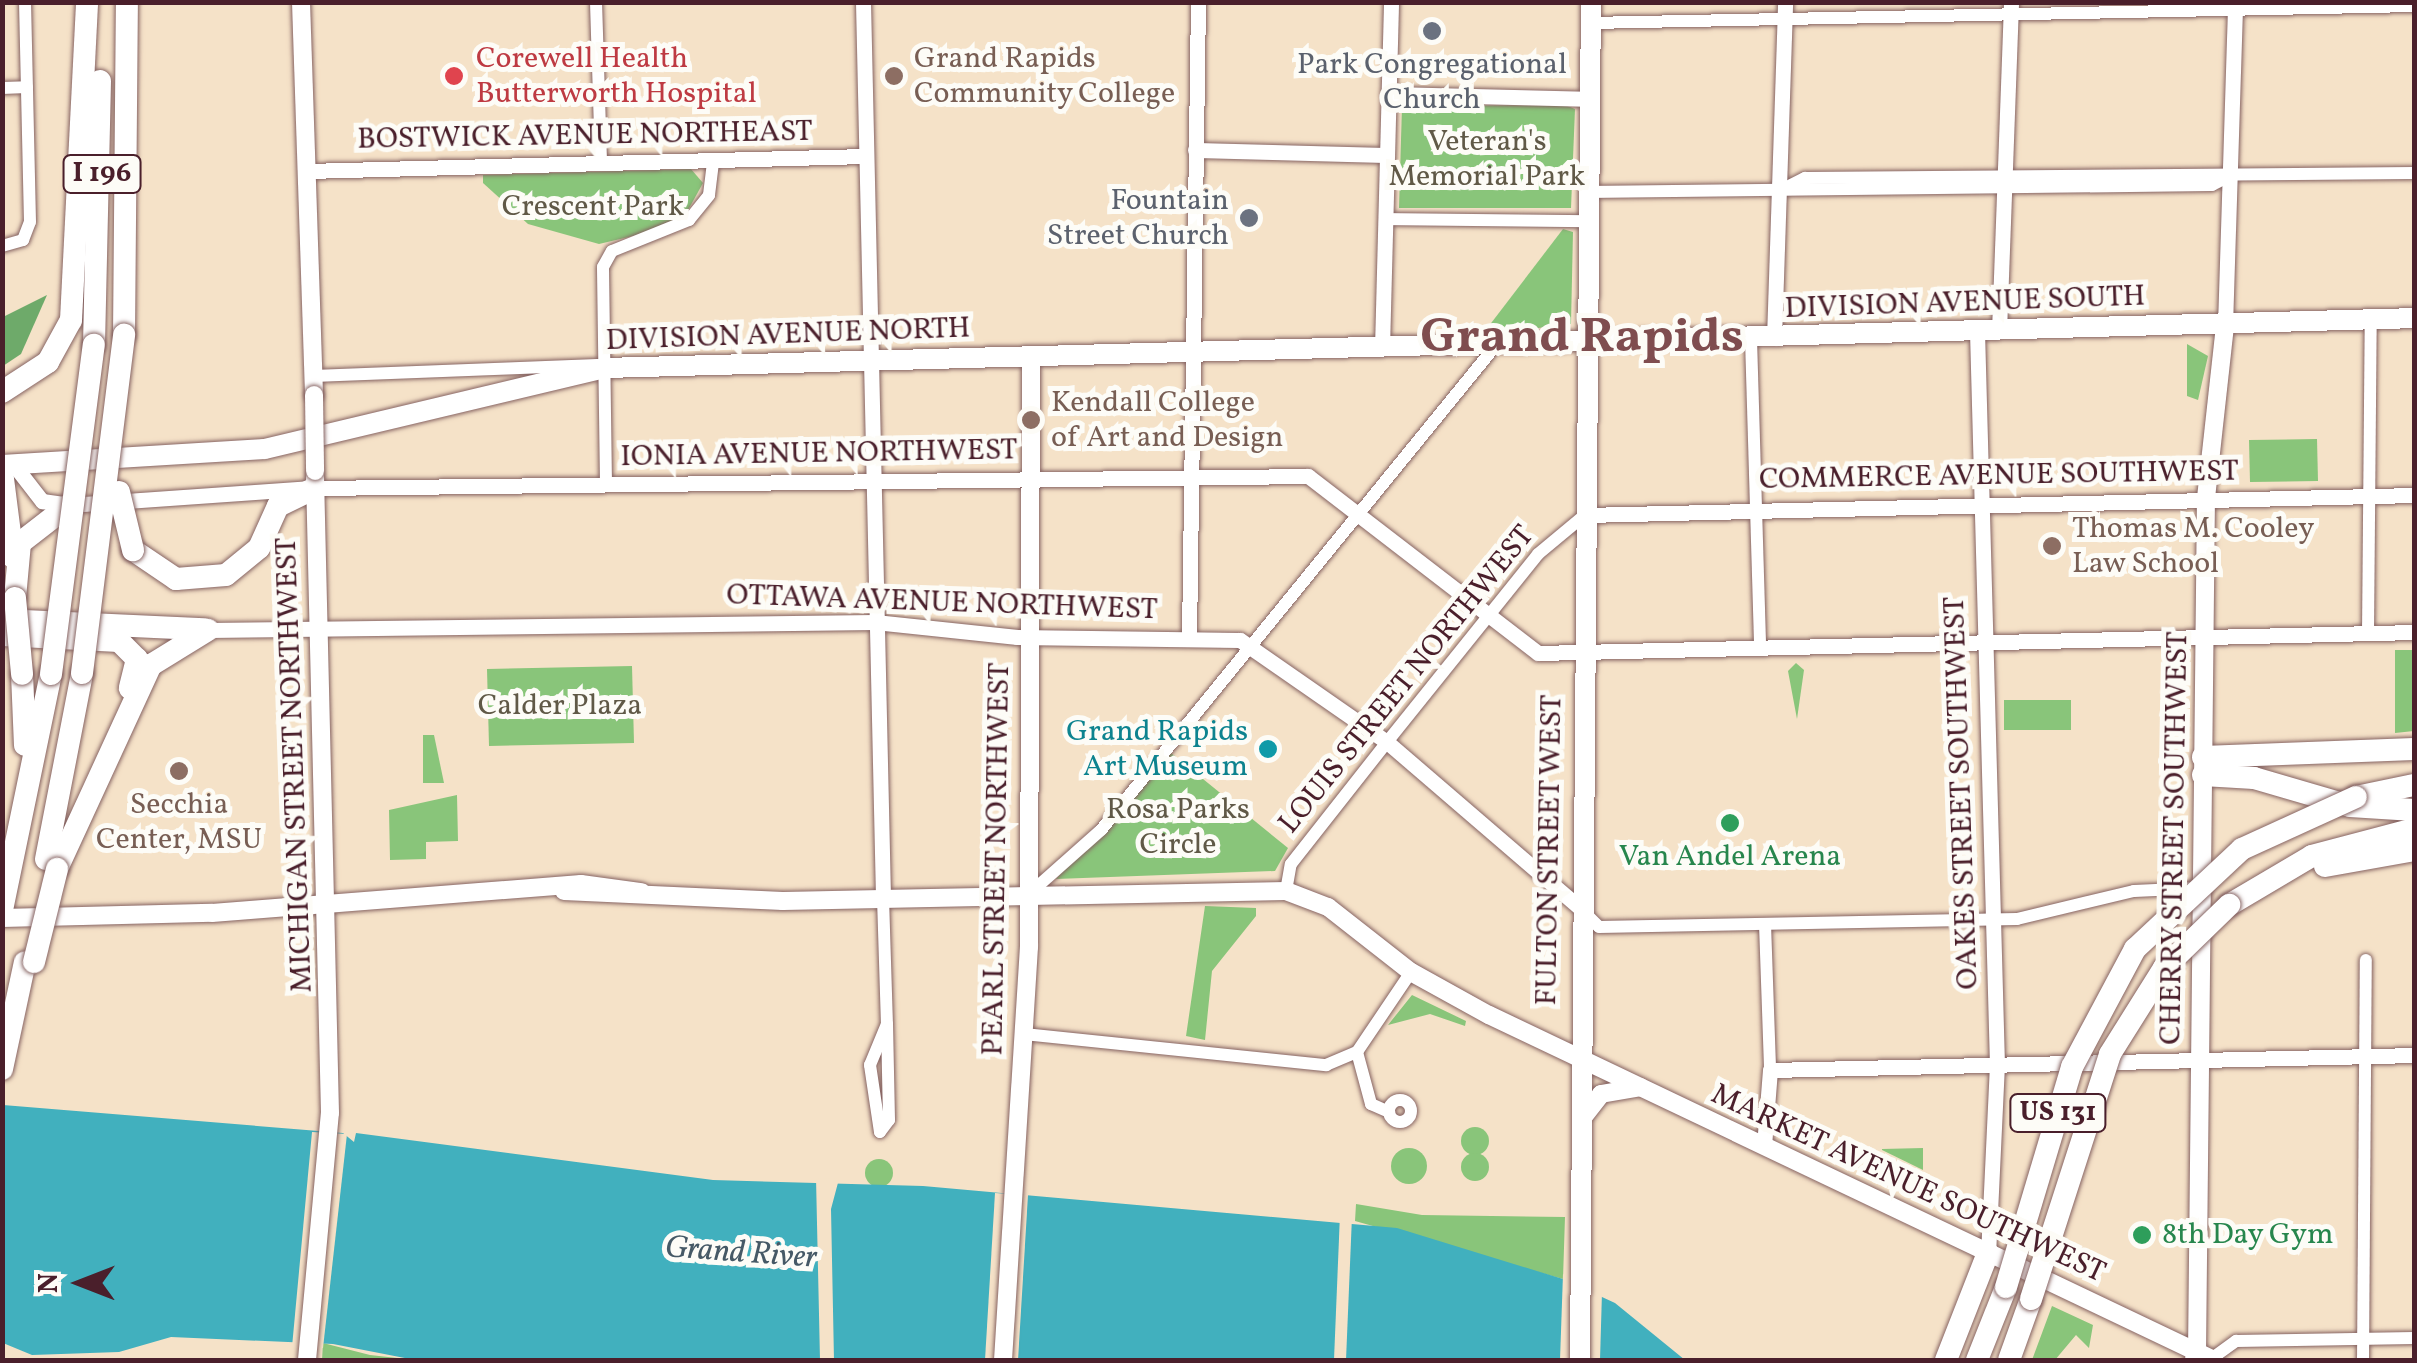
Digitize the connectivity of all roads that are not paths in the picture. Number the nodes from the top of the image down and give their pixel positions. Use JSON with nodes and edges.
{"nodes":[{"id":1,"x":25,"y":2,"type":"edge"},
{"id":2,"x":87,"y":2,"type":"edge"},
{"id":3,"x":98,"y":2,"type":"edge"},
{"id":4,"x":127,"y":2,"type":"edge"},
{"id":5,"x":301,"y":2,"type":"edge"},
{"id":6,"x":596,"y":2,"type":"edge"},
{"id":7,"x":863,"y":2,"type":"edge"},
{"id":8,"x":1198,"y":2,"type":"edge"},
{"id":9,"x":1391,"y":2,"type":"edge"},
{"id":10,"x":2235,"y":6,"type":"edge"},
{"id":11,"x":2414,"y":6,"type":"edge"},
{"id":12,"x":2011,"y":8,"type":"edge"},
{"id":13,"x":1785,"y":10,"type":"edge"},
{"id":14,"x":1591,"y":13,"type":"edge"},
{"id":15,"x":27,"y":87,"type":"junction"},
{"id":16,"x":2,"y":88,"type":"edge"},
{"id":17,"x":1388,"y":94,"type":"junction"},
{"id":18,"x":1588,"y":99,"type":"junction"},
{"id":19,"x":1195,"y":150,"type":"junction"},
{"id":20,"x":1386,"y":155,"type":"junction"},
{"id":21,"x":865,"y":156,"type":"junction"},
{"id":22,"x":713,"y":160,"type":"junction"},
{"id":23,"x":601,"y":163,"type":"junction"},
{"id":24,"x":306,"y":171,"type":"junction"},
{"id":25,"x":2414,"y":173,"type":"edge"},
{"id":26,"x":2230,"y":176,"type":"junction"},
{"id":27,"x":2004,"y":182,"type":"junction"},
{"id":28,"x":1586,"y":192,"type":"junction"},
{"id":29,"x":1779,"y":192,"type":"junction"},
{"id":30,"x":1385,"y":219,"type":"junction"},
{"id":31,"x":1585,"y":221,"type":"junction"},
{"id":32,"x":2,"y":246,"type":"edge"},
{"id":33,"x":2414,"y":318,"type":"edge"},
{"id":34,"x":2370,"y":324,"type":"junction"},
{"id":35,"x":2225,"y":326,"type":"junction"},
{"id":36,"x":2414,"y":326,"type":"edge"},
{"id":37,"x":1988,"y":331,"type":"junction"},
{"id":38,"x":1774,"y":338,"type":"junction"},
{"id":39,"x":1751,"y":339,"type":"junction"},
{"id":40,"x":1586,"y":340,"type":"junction"},
{"id":41,"x":1497,"y":344,"type":"junction"},
{"id":42,"x":1382,"y":348,"type":"junction"},
{"id":43,"x":1191,"y":354,"type":"junction"},
{"id":44,"x":1031,"y":358,"type":"junction"},
{"id":45,"x":870,"y":362,"type":"junction"},
{"id":46,"x":605,"y":368,"type":"junction"},
{"id":47,"x":314,"y":386,"type":"junction"},
{"id":48,"x":2,"y":392,"type":"edge"},
{"id":49,"x":6,"y":467,"type":"edge"},
{"id":50,"x":112,"y":475,"type":"junction"},
{"id":51,"x":1192,"y":478,"type":"junction"},
{"id":52,"x":1030,"y":479,"type":"junction"},
{"id":53,"x":315,"y":480,"type":"junction"},
{"id":54,"x":873,"y":480,"type":"junction"},
{"id":55,"x":606,"y":484,"type":"junction"},
{"id":56,"x":2369,"y":495,"type":"junction"},
{"id":57,"x":2414,"y":495,"type":"edge"},
{"id":58,"x":2206,"y":498,"type":"junction"},
{"id":59,"x":68,"y":504,"type":"junction"},
{"id":60,"x":1981,"y":504,"type":"junction"},
{"id":61,"x":1757,"y":509,"type":"junction"},
{"id":62,"x":1585,"y":515,"type":"junction"},
{"id":63,"x":1361,"y":516,"type":"junction"},
{"id":64,"x":14,"y":564,"type":"junction"},
{"id":65,"x":1486,"y":619,"type":"junction"},
{"id":66,"x":2,"y":620,"type":"edge"},
{"id":67,"x":876,"y":622,"type":"junction"},
{"id":68,"x":318,"y":627,"type":"junction"},
{"id":69,"x":208,"y":630,"type":"junction"},
{"id":70,"x":2414,"y":632,"type":"edge"},
{"id":71,"x":2368,"y":633,"type":"junction"},
{"id":72,"x":2,"y":635,"type":"edge"},
{"id":73,"x":1190,"y":637,"type":"junction"},
{"id":74,"x":1029,"y":638,"type":"junction"},
{"id":75,"x":2204,"y":638,"type":"junction"},
{"id":76,"x":1984,"y":641,"type":"junction"},
{"id":77,"x":1256,"y":646,"type":"junction"},
{"id":78,"x":1760,"y":647,"type":"junction"},
{"id":79,"x":1583,"y":651,"type":"junction"},
{"id":80,"x":1386,"y":742,"type":"junction"},
{"id":81,"x":2414,"y":749,"type":"edge"},
{"id":82,"x":2203,"y":766,"type":"junction"},
{"id":83,"x":28,"y":781,"type":"junction"},
{"id":84,"x":95,"y":785,"type":"junction"},
{"id":85,"x":2414,"y":785,"type":"edge"},
{"id":86,"x":2414,"y":795,"type":"edge"},
{"id":87,"x":2356,"y":797,"type":"junction"},
{"id":88,"x":2414,"y":810,"type":"edge"},
{"id":89,"x":2414,"y":829,"type":"edge"},
{"id":90,"x":2414,"y":850,"type":"edge"},
{"id":91,"x":48,"y":867,"type":"junction"},
{"id":92,"x":2202,"y":888,"type":"junction"},
{"id":93,"x":1286,"y":890,"type":"junction"},
{"id":94,"x":1030,"y":893,"type":"junction"},
{"id":95,"x":327,"y":898,"type":"junction"},
{"id":96,"x":882,"y":898,"type":"junction"},
{"id":97,"x":2229,"y":905,"type":"junction"},
{"id":98,"x":1579,"y":907,"type":"junction"},
{"id":99,"x":2,"y":910,"type":"edge"},
{"id":100,"x":2,"y":918,"type":"edge"},
{"id":101,"x":1993,"y":920,"type":"junction"},
{"id":102,"x":1764,"y":924,"type":"junction"},
{"id":103,"x":2366,"y":960,"type":"dead end"},
{"id":104,"x":1411,"y":972,"type":"junction"},
{"id":105,"x":887,"y":1024,"type":"junction"},
{"id":106,"x":1024,"y":1034,"type":"junction"},
{"id":107,"x":1357,"y":1052,"type":"junction"},
{"id":108,"x":2414,"y":1054,"type":"edge"},
{"id":109,"x":2366,"y":1056,"type":"junction"},
{"id":110,"x":1578,"y":1058,"type":"junction"},
{"id":111,"x":2200,"y":1058,"type":"junction"},
{"id":112,"x":1997,"y":1064,"type":"junction"},
{"id":113,"x":3,"y":1067,"type":"edge"},
{"id":114,"x":1770,"y":1070,"type":"junction"},
{"id":115,"x":1641,"y":1087,"type":"junction"},
{"id":116,"x":1389,"y":1112,"type":"dead end"},
{"id":117,"x":1581,"y":1120,"type":"junction"},
{"id":118,"x":1764,"y":1146,"type":"junction"},
{"id":119,"x":1988,"y":1253,"type":"junction"},
{"id":120,"x":2364,"y":1338,"type":"junction"},
{"id":121,"x":2414,"y":1338,"type":"edge"},
{"id":122,"x":308,"y":1356,"type":"edge"},
{"id":123,"x":2205,"y":1358,"type":"edge"},
{"id":124,"x":1002,"y":1360,"type":"edge"},
{"id":125,"x":1580,"y":1360,"type":"edge"},
{"id":126,"x":1946,"y":1360,"type":"edge"},
{"id":127,"x":1977,"y":1360,"type":"edge"},
{"id":128,"x":2008,"y":1360,"type":"edge"},
{"id":129,"x":2363,"y":1360,"type":"edge"}],
"edges":[{"from":1,"to":15,"type":"street"},
{"from":2,"to":48,"type":"highway"},
{"from":3,"to":83,"type":"highway","number":"I 196","bridge":true},
{"from":4,"to":50,"type":"highway","number":"I 196","bridge":true},
{"from":5,"to":24,"type":"main road","name":"MICHIGAN STREET NORTHWEST"},
{"from":6,"to":23,"type":"street"},
{"from":7,"to":21,"type":"street"},
{"from":8,"to":19,"type":"street"},
{"from":9,"to":17,"type":"street"},
{"from":10,"to":11,"type":"street"},
{"from":10,"to":12,"type":"street"},
{"from":10,"to":26,"type":"street"},
{"from":12,"to":13,"type":"street"},
{"from":12,"to":27,"type":"street","name":"OAKES STREET SOUTHWEST"},
{"from":13,"to":14,"type":"street"},
{"from":13,"to":29,"type":"street"},
{"from":14,"to":18,"type":"main road","name":"FULTON STREET WEST"},
{"from":15,"to":16,"type":"street"},
{"from":15,"to":32,"type":"street"},
{"from":17,"to":18,"type":"street"},
{"from":17,"to":20,"type":"street"},
{"from":18,"to":28,"type":"main road","name":"FULTON STREET WEST"},
{"from":19,"to":20,"type":"street"},
{"from":19,"to":43,"type":"street"},
{"from":20,"to":30,"type":"street"},
{"from":21,"to":22,"type":"street","name":"BOSTWICK AVENUE NORTHEAST"},
{"from":21,"to":45,"type":"street"},
{"from":22,"to":23,"type":"street","name":"BOSTWICK AVENUE NORTHEAST"},
{"from":22,"to":46,"type":"street"},
{"from":23,"to":24,"type":"street","name":"BOSTWICK AVENUE NORTHEAST"},
{"from":24,"to":47,"type":"main road","name":"MICHIGAN STREET NORTHWEST"},
{"from":25,"to":26,"type":"street"},
{"from":26,"to":27,"type":"street"},
{"from":26,"to":35,"type":"street"},
{"from":27,"to":29,"type":"street"},
{"from":27,"to":37,"type":"street","name":"OAKES STREET SOUTHWEST"},
{"from":28,"to":29,"type":"street"},
{"from":28,"to":31,"type":"main road","name":"FULTON STREET WEST"},
{"from":29,"to":38,"type":"street"},
{"from":30,"to":31,"type":"street"},
{"from":30,"to":42,"type":"street"},
{"from":31,"to":40,"type":"main road","name":"FULTON STREET WEST"},
{"from":33,"to":34,"type":"main road","name":"DIVISION AVENUE SOUTH"},
{"from":34,"to":35,"type":"main road","name":"DIVISION AVENUE SOUTH"},
{"from":34,"to":36,"type":"main road","name":"DIVISION AVENUE SOUTH"},
{"from":34,"to":56,"type":"street"},
{"from":35,"to":37,"type":"main road","name":"DIVISION AVENUE SOUTH"},
{"from":35,"to":58,"type":"main road","name":"CHERRY STREET SOUTHWEST"},
{"from":37,"to":38,"type":"main road","name":"DIVISION AVENUE SOUTH"},
{"from":37,"to":60,"type":"street","name":"OAKES STREET SOUTHWEST"},
{"from":38,"to":39,"type":"main road","name":"DIVISION AVENUE SOUTH"},
{"from":39,"to":40,"type":"main road","name":"DIVISION AVENUE SOUTH"},
{"from":39,"to":61,"type":"street"},
{"from":40,"to":41,"type":"main road","name":"DIVISION AVENUE NORTH"},
{"from":40,"to":62,"type":"main road","name":"FULTON STREET WEST"},
{"from":41,"to":42,"type":"main road","name":"DIVISION AVENUE NORTH"},
{"from":41,"to":63,"type":"street"},
{"from":42,"to":43,"type":"main road","name":"DIVISION AVENUE NORTH"},
{"from":43,"to":44,"type":"main road","name":"DIVISION AVENUE NORTH"},
{"from":43,"to":51,"type":"street"},
{"from":44,"to":45,"type":"main road","name":"DIVISION AVENUE NORTH"},
{"from":44,"to":52,"type":"main road","name":"PEARL STREET NORTHWEST"},
{"from":45,"to":46,"type":"main road","name":"DIVISION AVENUE NORTH"},
{"from":45,"to":54,"type":"street"},
{"from":46,"to":47,"type":"street"},
{"from":46,"to":49,"type":"main road","name":"DIVISION AVENUE NORTH"},
{"from":46,"to":55,"type":"street"},
{"from":47,"to":53,"type":"main road","name":"MICHIGAN STREET NORTHWEST","bridge":true},
{"from":49,"to":59,"type":"street"},
{"from":49,"to":64,"type":"highway"},
{"from":50,"to":53,"type":"highway","bridge":true},
{"from":50,"to":91,"type":"highway","number":"I 196","bridge":true},
{"from":51,"to":52,"type":"street","name":"IONIA AVENUE NORTHWEST"},
{"from":51,"to":63,"type":"street","name":"IONIA AVENUE NORTHWEST"},
{"from":51,"to":73,"type":"street"},
{"from":52,"to":54,"type":"street","name":"IONIA AVENUE NORTHWEST"},
{"from":52,"to":74,"type":"main road","name":"PEARL STREET NORTHWEST"},
{"from":53,"to":55,"type":"street","name":"IONIA AVENUE NORTHWEST"},
{"from":53,"to":59,"type":"street","name":"IONIA AVENUE NORTHWEST"},
{"from":53,"to":68,"type":"main road","name":"MICHIGAN STREET NORTHWEST"},
{"from":54,"to":55,"type":"street","name":"IONIA AVENUE NORTHWEST"},
{"from":54,"to":67,"type":"street"},
{"from":56,"to":57,"type":"street","name":"COMMERCE AVENUE SOUTHWEST"},
{"from":56,"to":58,"type":"street","name":"COMMERCE AVENUE SOUTHWEST"},
{"from":56,"to":71,"type":"street"},
{"from":58,"to":60,"type":"street","name":"COMMERCE AVENUE SOUTHWEST"},
{"from":58,"to":75,"type":"main road","name":"CHERRY STREET SOUTHWEST"},
{"from":59,"to":64,"type":"highway"},
{"from":60,"to":61,"type":"street","name":"COMMERCE AVENUE SOUTHWEST"},
{"from":60,"to":76,"type":"street","name":"OAKES STREET SOUTHWEST"},
{"from":61,"to":62,"type":"street","name":"COMMERCE AVENUE SOUTHWEST"},
{"from":61,"to":78,"type":"street"},
{"from":62,"to":65,"type":"street","name":"LOUIS STREET NORTHWEST"},
{"from":62,"to":79,"type":"main road","name":"FULTON STREET WEST"},
{"from":63,"to":65,"type":"street","name":"IONIA AVENUE NORTHWEST"},
{"from":63,"to":77,"type":"street"},
{"from":64,"to":83,"type":"highway","bridge":true},
{"from":65,"to":79,"type":"street","name":"IONIA AVENUE NORTHWEST"},
{"from":65,"to":80,"type":"street","name":"LOUIS STREET NORTHWEST"},
{"from":66,"to":69,"type":"highway"},
{"from":67,"to":68,"type":"street","name":"OTTAWA AVENUE NORTHWEST"},
{"from":67,"to":74,"type":"street","name":"OTTAWA AVENUE NORTHWEST"},
{"from":67,"to":96,"type":"street"},
{"from":68,"to":69,"type":"street","name":"OTTAWA AVENUE NORTHWEST"},
{"from":68,"to":95,"type":"main road","name":"MICHIGAN STREET NORTHWEST"},
{"from":69,"to":84,"type":"highway"},
{"from":70,"to":71,"type":"street","name":"IONIA AVENUE NORTHWEST"},
{"from":71,"to":75,"type":"street","name":"IONIA AVENUE NORTHWEST"},
{"from":72,"to":84,"type":"highway"},
{"from":73,"to":74,"type":"street","name":"OTTAWA AVENUE NORTHWEST"},
{"from":73,"to":77,"type":"street","name":"OTTAWA AVENUE NORTHWEST"},
{"from":74,"to":94,"type":"main road","name":"PEARL STREET NORTHWEST"},
{"from":75,"to":76,"type":"street","name":"IONIA AVENUE NORTHWEST"},
{"from":75,"to":82,"type":"main road","name":"CHERRY STREET SOUTHWEST"},
{"from":76,"to":78,"type":"street","name":"IONIA AVENUE NORTHWEST"},
{"from":76,"to":101,"type":"street","name":"OAKES STREET SOUTHWEST"},
{"from":77,"to":80,"type":"street","name":"OTTAWA AVENUE NORTHWEST"},
{"from":77,"to":94,"type":"street"},
{"from":78,"to":79,"type":"street","name":"IONIA AVENUE NORTHWEST"},
{"from":79,"to":98,"type":"main road","name":"FULTON STREET WEST"},
{"from":80,"to":93,"type":"street","name":"LOUIS STREET NORTHWEST"},
{"from":80,"to":98,"type":"street","name":"OTTAWA AVENUE NORTHWEST"},
{"from":81,"to":82,"type":"highway"},
{"from":82,"to":88,"type":"highway"},
{"from":82,"to":92,"type":"main road","name":"CHERRY STREET SOUTHWEST"},
{"from":83,"to":99,"type":"highway","number":"I 196"},
{"from":84,"to":91,"type":"highway"},
{"from":85,"to":87,"type":"highway","number":"US 131"},
{"from":86,"to":87,"type":"highway"},
{"from":87,"to":127,"type":"highway","number":"US 131","bridge":true},
{"from":89,"to":97,"type":"highway","number":"US 131"},
{"from":90,"to":97,"type":"highway"},
{"from":91,"to":113,"type":"highway","bridge":true},
{"from":92,"to":101,"type":"street"},
{"from":92,"to":111,"type":"main road","name":"CHERRY STREET SOUTHWEST"},
{"from":93,"to":94,"type":"main road"},
{"from":93,"to":104,"type":"main road","name":"MARKET AVENUE SOUTHWEST"},
{"from":94,"to":96,"type":"main road"},
{"from":94,"to":106,"type":"main road","name":"PEARL STREET NORTHWEST"},
{"from":95,"to":96,"type":"main road"},
{"from":95,"to":100,"type":"main road"},
{"from":95,"to":122,"type":"main road","name":"MICHIGAN STREET NORTHWEST"},
{"from":96,"to":105,"type":"street"},
{"from":97,"to":128,"type":"highway","number":"US 131","bridge":true},
{"from":98,"to":102,"type":"street"},
{"from":98,"to":110,"type":"main road","name":"FULTON STREET WEST"},
{"from":101,"to":102,"type":"street"},
{"from":101,"to":112,"type":"street","name":"OAKES STREET SOUTHWEST"},
{"from":102,"to":114,"type":"street"},
{"from":103,"to":109,"type":"street"},
{"from":104,"to":107,"type":"street"},
{"from":104,"to":110,"type":"main road","name":"MARKET AVENUE SOUTHWEST"},
{"from":105,"to":105,"type":"street"},
{"from":106,"to":107,"type":"street"},
{"from":106,"to":124,"type":"main road","name":"PEARL STREET NORTHWEST"},
{"from":107,"to":116,"type":"street"},
{"from":108,"to":109,"type":"street"},
{"from":109,"to":111,"type":"street"},
{"from":109,"to":120,"type":"street"},
{"from":110,"to":115,"type":"main road","name":"MARKET AVENUE SOUTHWEST"},
{"from":110,"to":117,"type":"main road","name":"FULTON STREET WEST"},
{"from":111,"to":112,"type":"street"},
{"from":111,"to":123,"type":"main road","name":"CHERRY STREET SOUTHWEST"},
{"from":112,"to":114,"type":"street"},
{"from":112,"to":119,"type":"street","name":"OAKES STREET SOUTHWEST"},
{"from":114,"to":118,"type":"street"},
{"from":115,"to":117,"type":"main road"},
{"from":115,"to":118,"type":"main road","name":"MARKET AVENUE SOUTHWEST"},
{"from":117,"to":125,"type":"main road","name":"FULTON STREET WEST"},
{"from":118,"to":119,"type":"main road","name":"MARKET AVENUE SOUTHWEST"},
{"from":119,"to":123,"type":"main road","name":"MARKET AVENUE SOUTHWEST"},
{"from":119,"to":126,"type":"highway"},
{"from":120,"to":121,"type":"street"},
{"from":120,"to":123,"type":"street"},
{"from":120,"to":129,"type":"street"}]}
